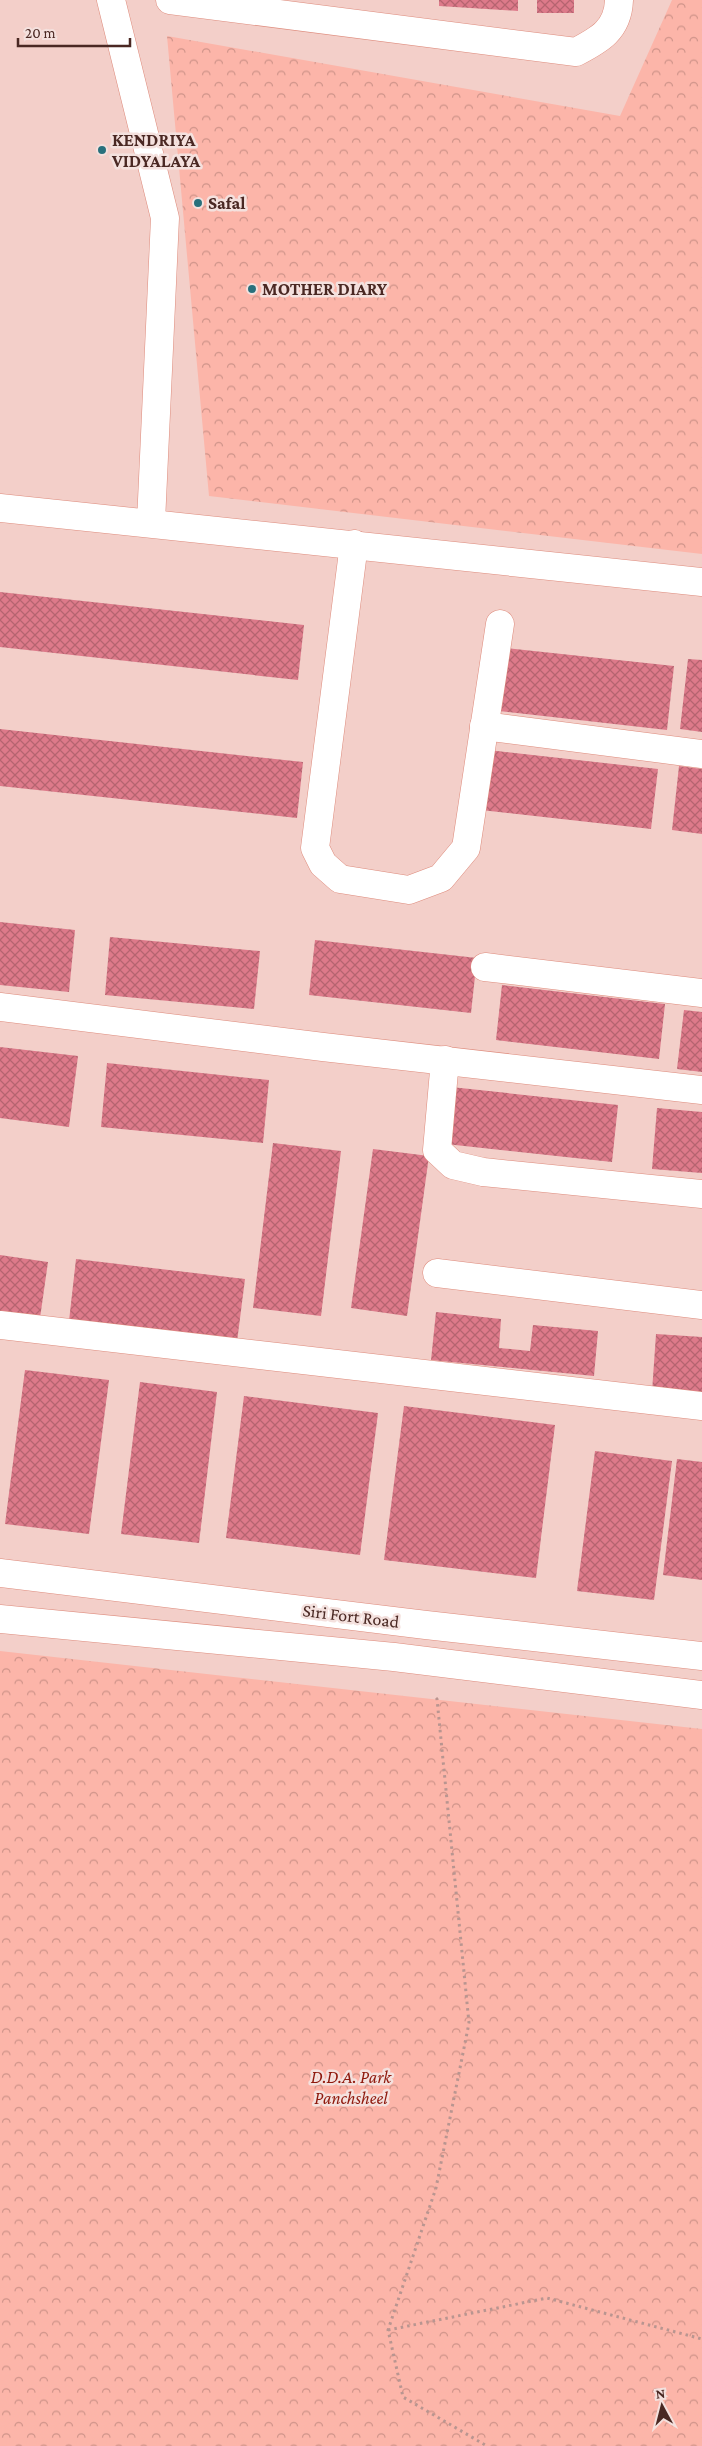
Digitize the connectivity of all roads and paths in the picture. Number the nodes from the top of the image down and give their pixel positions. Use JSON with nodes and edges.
{"nodes":[{"id":1,"x":111,"y":0,"type":"edge"},
{"id":2,"x":170,"y":0,"type":"edge"},
{"id":3,"x":620,"y":0,"type":"edge"},
{"id":4,"x":0,"y":508,"type":"edge"},
{"id":5,"x":150,"y":522,"type":"junction"},
{"id":6,"x":354,"y":544,"type":"junction"},
{"id":7,"x":702,"y":582,"type":"edge"},
{"id":8,"x":500,"y":624,"type":"dead end"},
{"id":9,"x":484,"y":726,"type":"junction"},
{"id":10,"x":702,"y":754,"type":"edge"},
{"id":11,"x":485,"y":967,"type":"dead end"},
{"id":12,"x":702,"y":993,"type":"edge"},
{"id":13,"x":0,"y":1007,"type":"edge"},
{"id":14,"x":445,"y":1060,"type":"junction"},
{"id":15,"x":702,"y":1090,"type":"edge"},
{"id":16,"x":702,"y":1194,"type":"edge"},
{"id":17,"x":437,"y":1273,"type":"dead end"},
{"id":18,"x":702,"y":1305,"type":"edge"},
{"id":19,"x":0,"y":1325,"type":"edge"},
{"id":20,"x":702,"y":1406,"type":"edge"},
{"id":21,"x":0,"y":1573,"type":"edge"},
{"id":22,"x":0,"y":1619,"type":"edge"},
{"id":23,"x":702,"y":1656,"type":"edge"},
{"id":24,"x":702,"y":1695,"type":"edge"},
{"id":25,"x":438,"y":1700,"type":"dead end"},
{"id":26,"x":388,"y":2330,"type":"junction"},
{"id":27,"x":702,"y":2339,"type":"edge"},
{"id":28,"x":486,"y":2446,"type":"edge"}],
"edges":[{"from":1,"to":5,"type":"street"},
{"from":2,"to":3,"type":"street"},
{"from":4,"to":5,"type":"street"},
{"from":5,"to":6,"type":"street"},
{"from":6,"to":7,"type":"street"},
{"from":6,"to":9,"type":"street"},
{"from":8,"to":9,"type":"street"},
{"from":9,"to":10,"type":"street"},
{"from":11,"to":12,"type":"street"},
{"from":13,"to":14,"type":"street"},
{"from":14,"to":15,"type":"street"},
{"from":14,"to":16,"type":"street"},
{"from":17,"to":18,"type":"street"},
{"from":19,"to":20,"type":"street"},
{"from":21,"to":23,"type":"street","name":"Siri Fort Road"},
{"from":22,"to":24,"type":"street","name":"Siri Fort Road"},
{"from":25,"to":26,"type":"path"},
{"from":26,"to":27,"type":"path"},
{"from":26,"to":28,"type":"path"}]}
